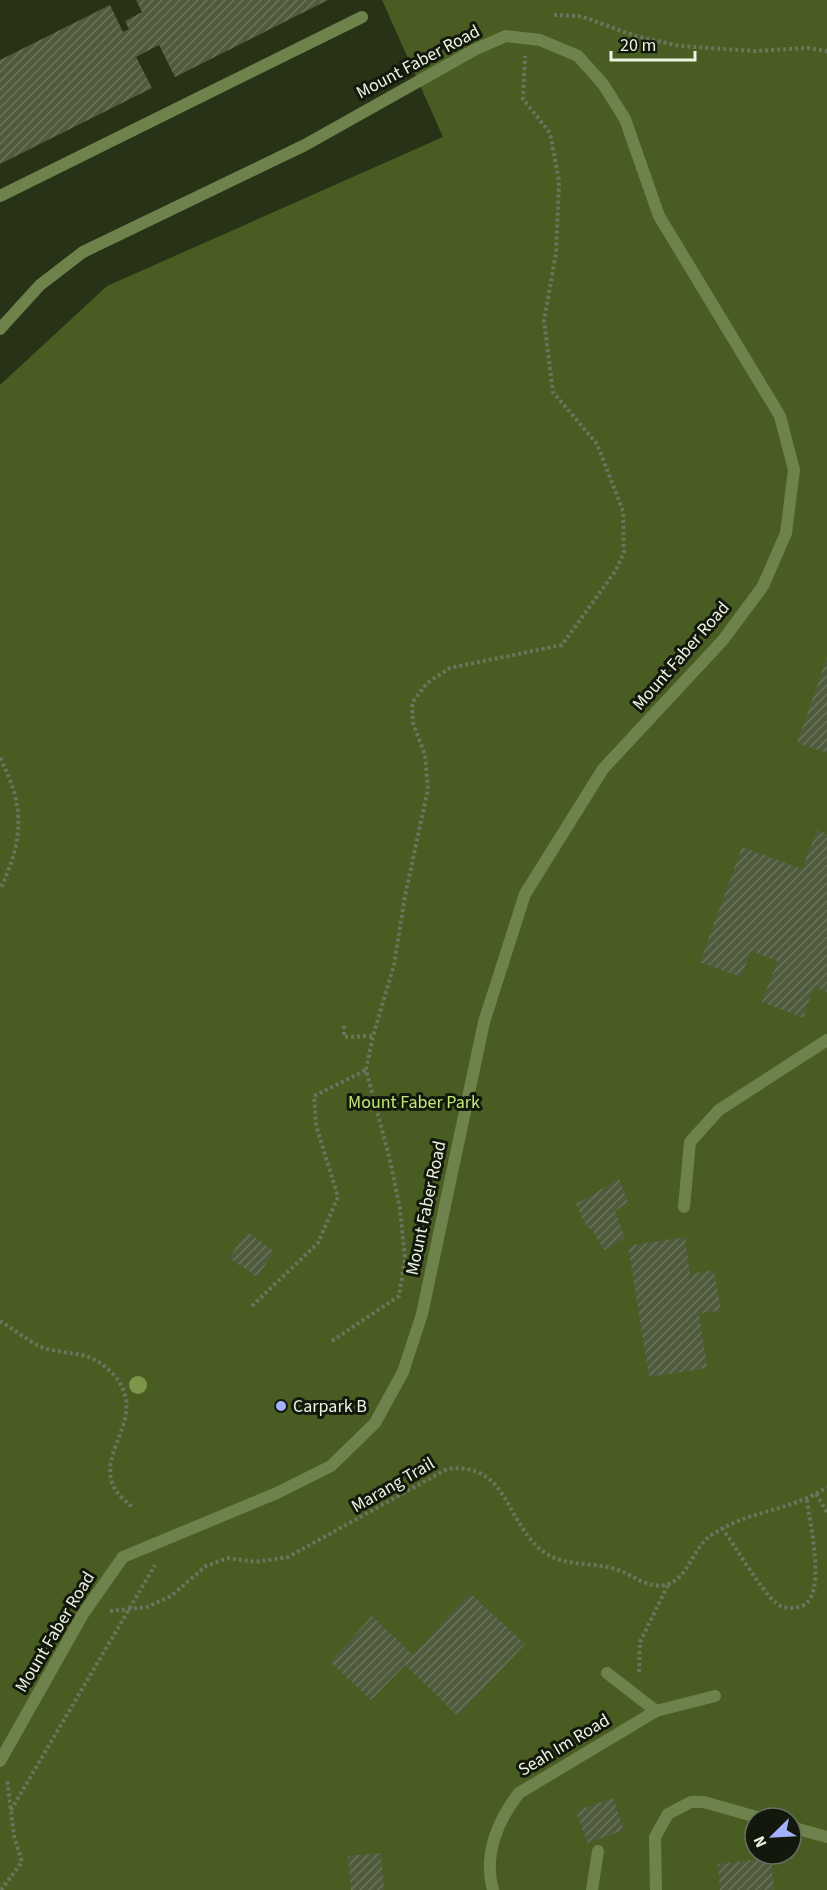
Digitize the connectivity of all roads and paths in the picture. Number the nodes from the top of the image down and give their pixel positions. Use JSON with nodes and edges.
{"nodes":[{"id":1,"x":554,"y":15,"type":"dead end"},
{"id":2,"x":362,"y":17,"type":"dead end"},
{"id":3,"x":827,"y":51,"type":"edge"},
{"id":4,"x":524,"y":68,"type":"dead end"},
{"id":5,"x":0,"y":196,"type":"edge"},
{"id":6,"x":0,"y":329,"type":"edge"},
{"id":7,"x":0,"y":758,"type":"edge"},
{"id":8,"x":0,"y":890,"type":"edge"},
{"id":9,"x":344,"y":1026,"type":"dead end"},
{"id":10,"x":373,"y":1036,"type":"junction"},
{"id":11,"x":827,"y":1040,"type":"edge"},
{"id":12,"x":366,"y":1070,"type":"junction"},
{"id":13,"x":684,"y":1207,"type":"dead end"},
{"id":14,"x":252,"y":1306,"type":"dead end"},
{"id":15,"x":0,"y":1322,"type":"edge"},
{"id":16,"x":332,"y":1341,"type":"dead end"},
{"id":17,"x":827,"y":1487,"type":"edge"},
{"id":18,"x":816,"y":1494,"type":"junction"},
{"id":19,"x":807,"y":1500,"type":"junction"},
{"id":20,"x":133,"y":1507,"type":"dead end"},
{"id":21,"x":827,"y":1512,"type":"edge"},
{"id":22,"x":722,"y":1528,"type":"junction"},
{"id":23,"x":159,"y":1557,"type":"dead end"},
{"id":24,"x":668,"y":1585,"type":"junction"},
{"id":25,"x":129,"y":1610,"type":"junction"},
{"id":26,"x":607,"y":1673,"type":"dead end"},
{"id":27,"x":639,"y":1696,"type":"junction"},
{"id":28,"x":715,"y":1696,"type":"dead end"},
{"id":29,"x":656,"y":1711,"type":"junction"},
{"id":30,"x":0,"y":1761,"type":"edge"},
{"id":31,"x":743,"y":1813,"type":"edge"},
{"id":32,"x":803,"y":1830,"type":"edge"},
{"id":33,"x":827,"y":1837,"type":"edge"},
{"id":34,"x":598,"y":1851,"type":"dead end"},
{"id":35,"x":2,"y":1887,"type":"edge"},
{"id":36,"x":493,"y":1890,"type":"edge"},
{"id":37,"x":592,"y":1890,"type":"edge"},
{"id":38,"x":656,"y":1890,"type":"edge"}],
"edges":[{"from":1,"to":3,"type":"path"},
{"from":2,"to":5,"type":"street"},
{"from":4,"to":10,"type":"path"},
{"from":6,"to":30,"type":"street","name":"Mount Faber Road"},
{"from":7,"to":8,"type":"path"},
{"from":9,"to":10,"type":"path"},
{"from":10,"to":12,"type":"path"},
{"from":11,"to":13,"type":"street"},
{"from":12,"to":14,"type":"path"},
{"from":12,"to":16,"type":"path"},
{"from":15,"to":20,"type":"path"},
{"from":17,"to":18,"type":"path"},
{"from":18,"to":19,"type":"path"},
{"from":18,"to":21,"type":"path"},
{"from":19,"to":22,"type":"path"},
{"from":19,"to":22,"type":"path"},
{"from":22,"to":24,"type":"path"},
{"from":23,"to":25,"type":"path"},
{"from":24,"to":25,"type":"path","name":"Marang Trail"},
{"from":24,"to":27,"type":"path"},
{"from":25,"to":35,"type":"path"},
{"from":26,"to":27,"type":"street"},
{"from":27,"to":29,"type":"street"},
{"from":28,"to":29,"type":"street","name":"Seah Im Road"},
{"from":29,"to":36,"type":"street","name":"Seah Im Road"},
{"from":31,"to":38,"type":"street"},
{"from":32,"to":33,"type":"street"},
{"from":34,"to":37,"type":"street"}]}
